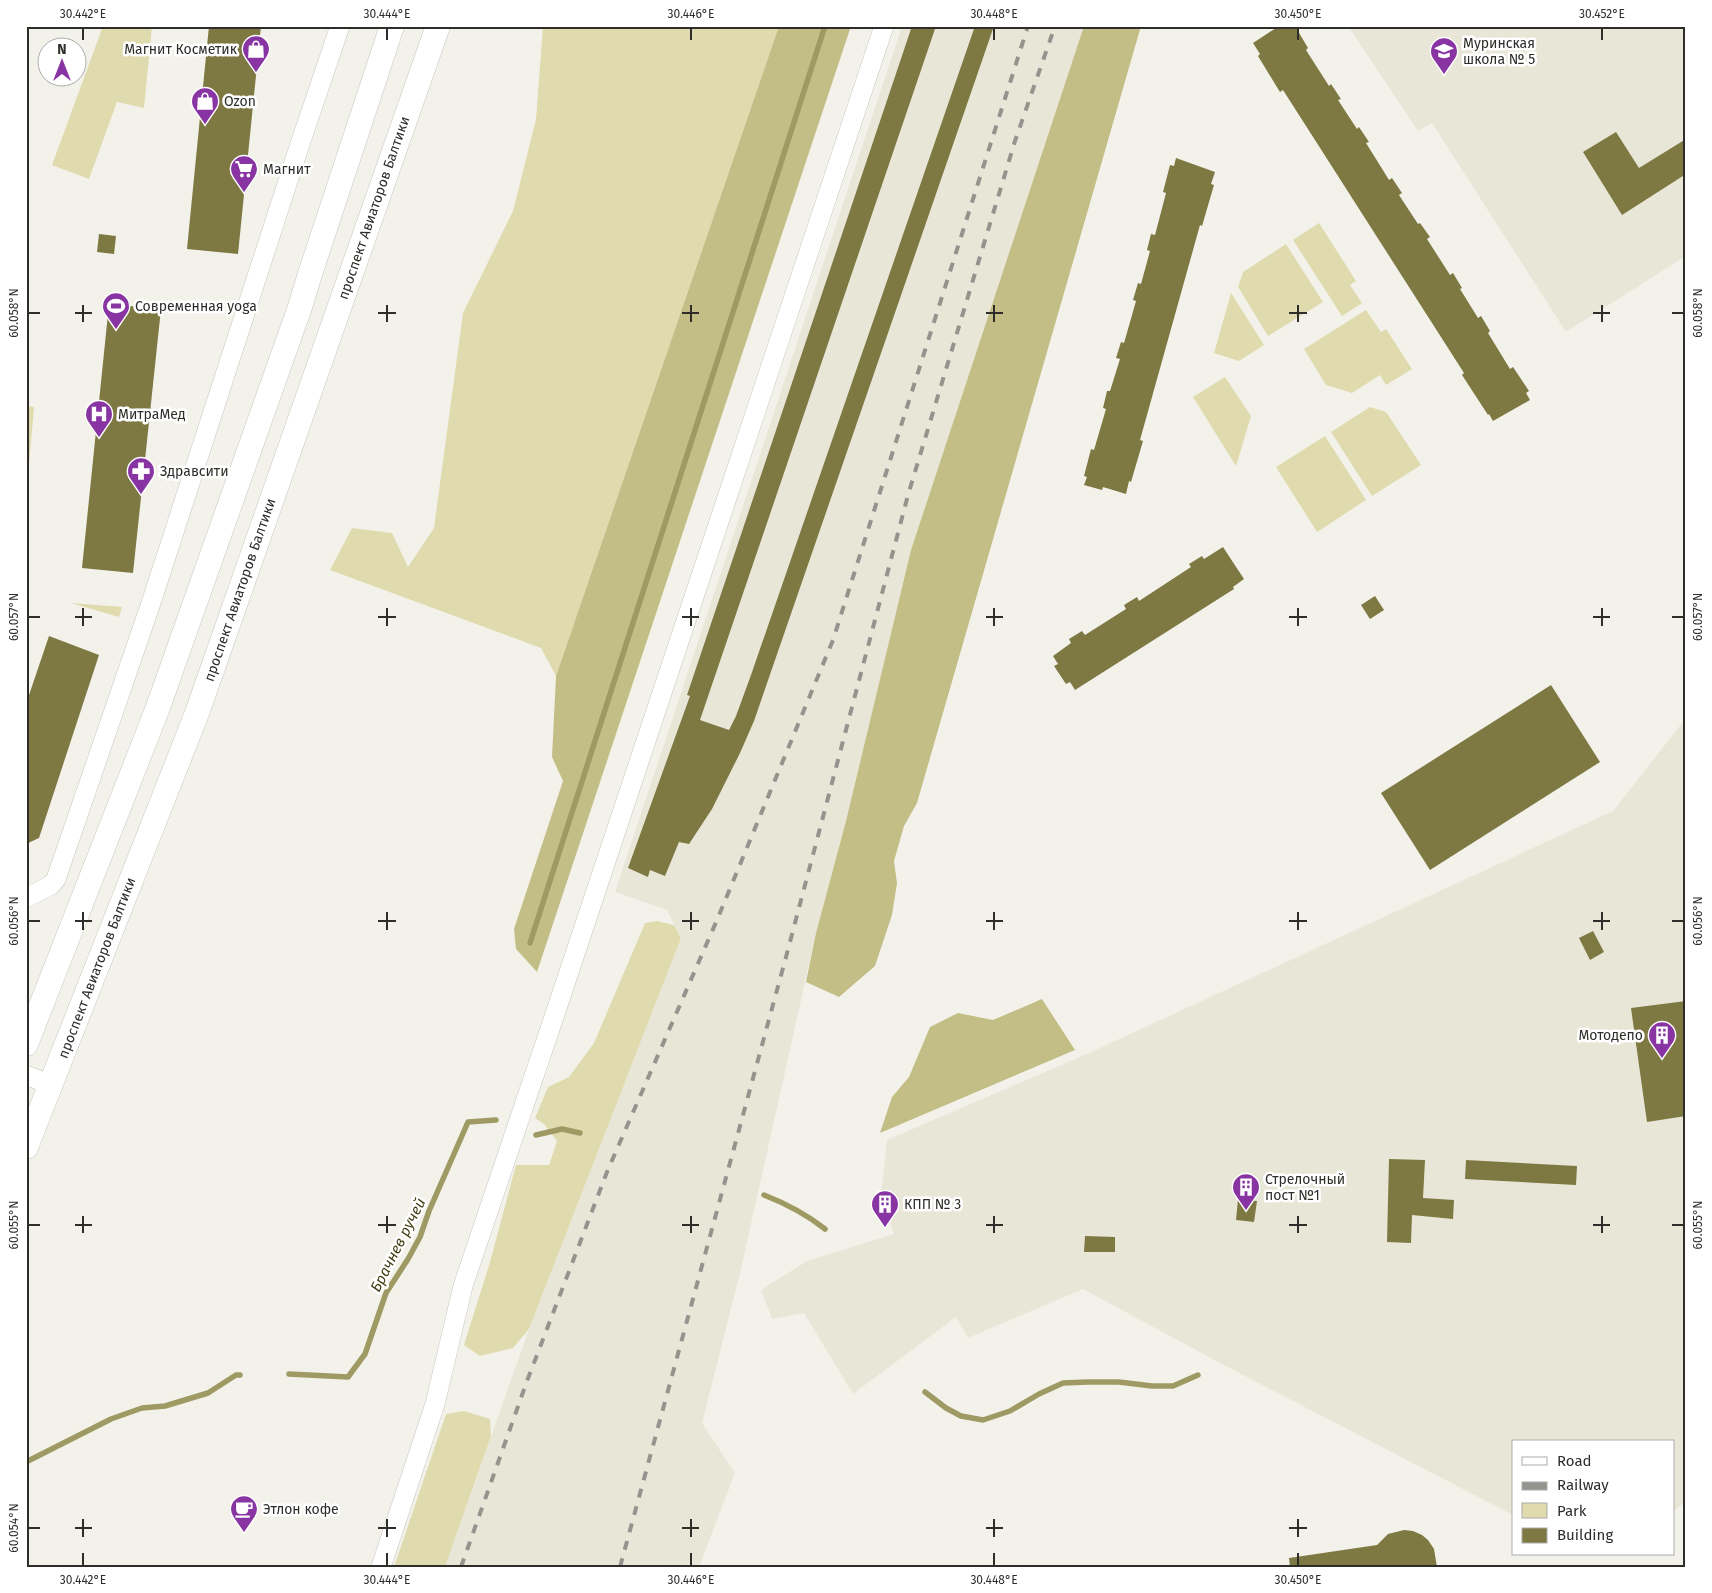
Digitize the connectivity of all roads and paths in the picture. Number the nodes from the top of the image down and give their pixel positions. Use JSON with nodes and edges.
{"nodes":[{"id":1,"x":340,"y":26,"type":"edge"},
{"id":2,"x":392,"y":26,"type":"edge"},
{"id":3,"x":438,"y":26,"type":"edge"},
{"id":4,"x":884,"y":26,"type":"edge"},
{"id":5,"x":26,"y":898,"type":"edge"},
{"id":6,"x":26,"y":1044,"type":"edge"},
{"id":7,"x":26,"y":1076,"type":"edge"},
{"id":8,"x":51,"y":1085,"type":"junction"},
{"id":9,"x":31,"y":1124,"type":"edge"},
{"id":10,"x":26,"y":1147,"type":"edge"},
{"id":11,"x":381,"y":1567,"type":"edge"}],
"edges":[{"from":1,"to":5,"type":"street"},
{"from":2,"to":6,"type":"street"},
{"from":3,"to":8,"type":"street","name":"проспект Авиаторов Балтики"},
{"from":4,"to":11,"type":"street"},
{"from":7,"to":8,"type":"street"},
{"from":8,"to":9,"type":"street","name":"проспект Авиаторов Балтики"},
{"from":9,"to":10,"type":"street","name":"проспект Авиаторов Балтики"}]}
